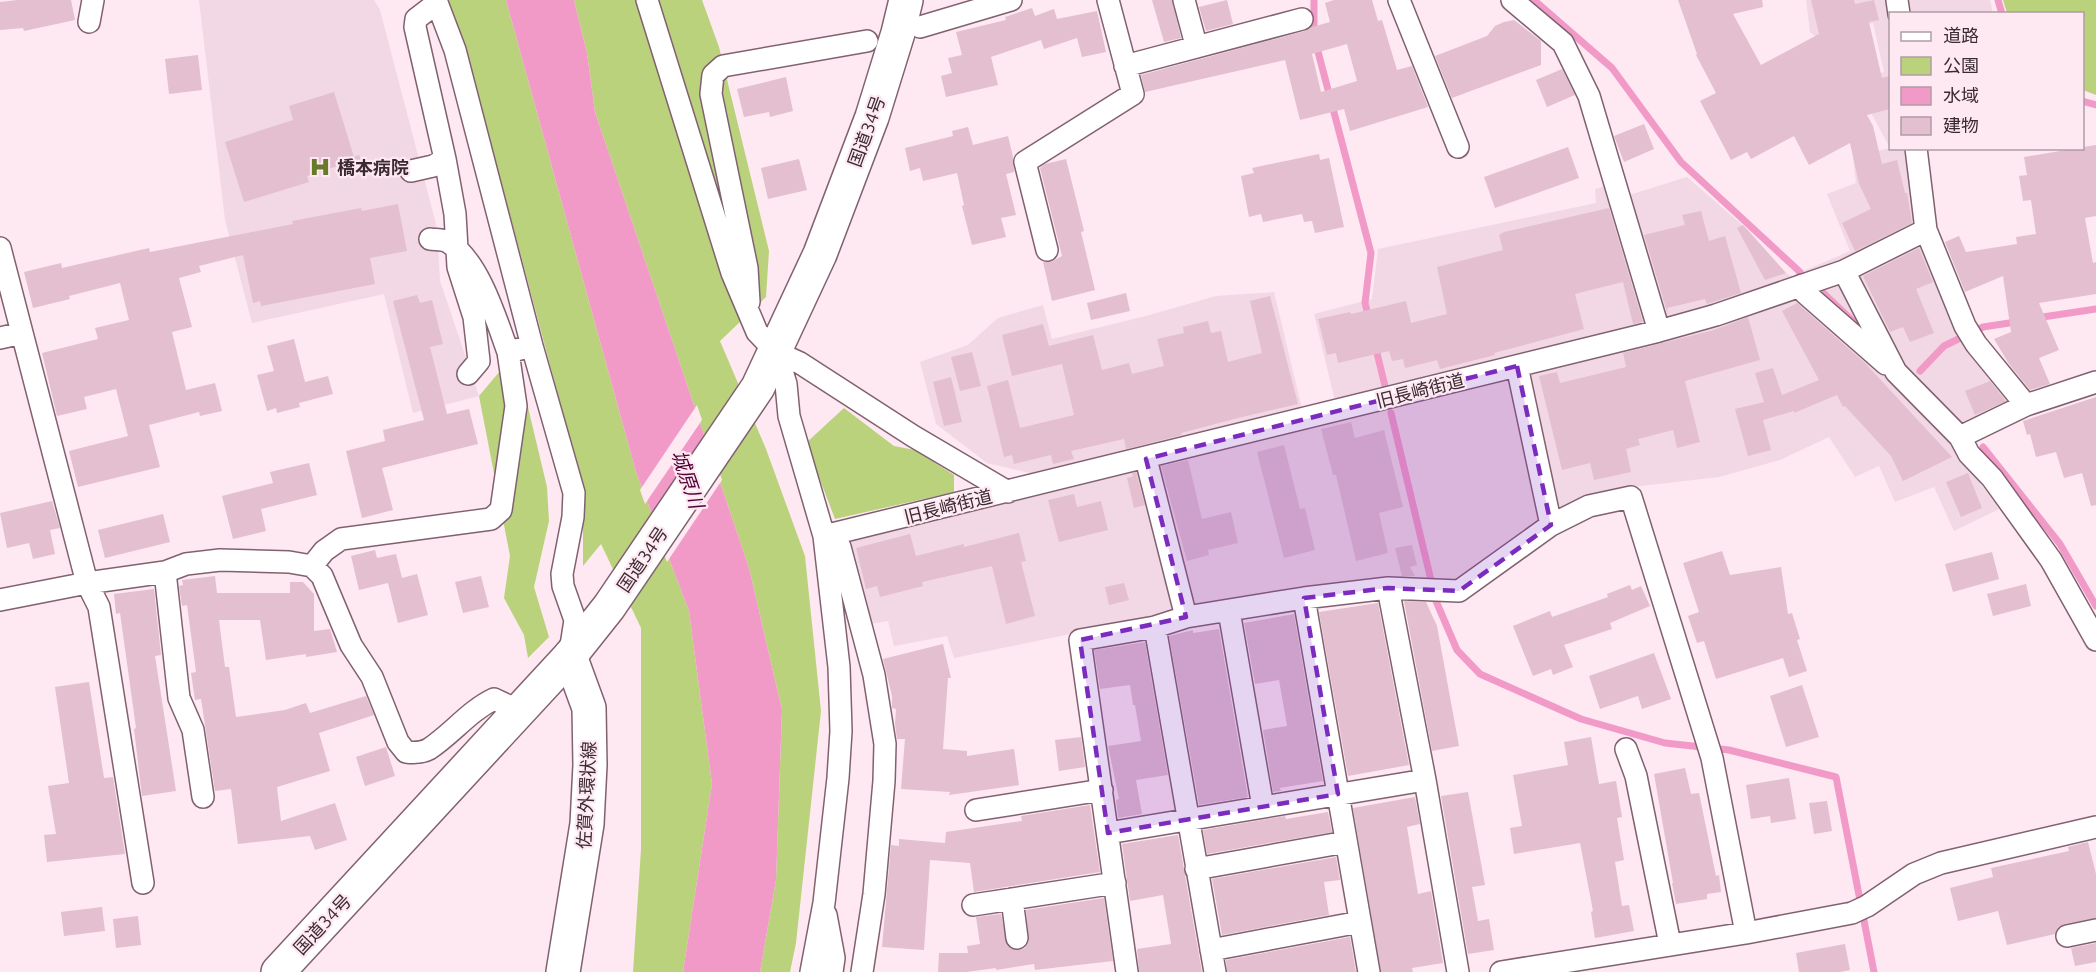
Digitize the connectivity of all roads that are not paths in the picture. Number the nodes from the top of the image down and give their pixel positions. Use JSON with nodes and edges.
{"nodes":[{"id":1,"x":93,"y":0,"type":"edge"},
{"id":2,"x":647,"y":0,"type":"edge"},
{"id":3,"x":1011,"y":0,"type":"edge"},
{"id":4,"x":1108,"y":0,"type":"edge"},
{"id":5,"x":1184,"y":0,"type":"edge"},
{"id":6,"x":1400,"y":0,"type":"edge"},
{"id":7,"x":1512,"y":0,"type":"edge"},
{"id":8,"x":437,"y":2,"type":"edge"},
{"id":9,"x":913,"y":14,"type":"edge"},
{"id":10,"x":1302,"y":19,"type":"dead end"},
{"id":11,"x":89,"y":22,"type":"dead end"},
{"id":12,"x":867,"y":41,"type":"dead end"},
{"id":13,"x":1196,"y":45,"type":"junction"},
{"id":14,"x":1125,"y":66,"type":"junction"},
{"id":15,"x":1458,"y":147,"type":"dead end"},
{"id":16,"x":1916,"y":150,"type":"edge"},
{"id":17,"x":445,"y":159,"type":"junction"},
{"id":18,"x":411,"y":171,"type":"dead end"},
{"id":19,"x":1926,"y":230,"type":"junction"},
{"id":20,"x":429,"y":239,"type":"dead end"},
{"id":21,"x":0,"y":248,"type":"edge"},
{"id":22,"x":457,"y":250,"type":"junction"},
{"id":23,"x":1047,"y":250,"type":"dead end"},
{"id":24,"x":1844,"y":270,"type":"junction"},
{"id":25,"x":1802,"y":285,"type":"junction"},
{"id":26,"x":750,"y":321,"type":"junction"},
{"id":27,"x":1659,"y":331,"type":"junction"},
{"id":28,"x":22,"y":333,"type":"junction"},
{"id":29,"x":0,"y":338,"type":"edge"},
{"id":30,"x":532,"y":346,"type":"junction"},
{"id":31,"x":508,"y":352,"type":"junction"},
{"id":32,"x":776,"y":352,"type":"junction"},
{"id":33,"x":1517,"y":366,"type":"junction"},
{"id":34,"x":1896,"y":372,"type":"junction"},
{"id":35,"x":468,"y":374,"type":"dead end"},
{"id":36,"x":2096,"y":382,"type":"edge"},
{"id":37,"x":2026,"y":405,"type":"junction"},
{"id":38,"x":1960,"y":437,"type":"junction"},
{"id":39,"x":1146,"y":459,"type":"junction"},
{"id":40,"x":1008,"y":492,"type":"junction"},
{"id":41,"x":1551,"y":525,"type":"junction"},
{"id":42,"x":824,"y":536,"type":"junction"},
{"id":43,"x":312,"y":566,"type":"junction"},
{"id":44,"x":165,"y":572,"type":"junction"},
{"id":45,"x":87,"y":583,"type":"junction"},
{"id":46,"x":1389,"y":588,"type":"junction"},
{"id":47,"x":1304,"y":598,"type":"junction"},
{"id":48,"x":0,"y":600,"type":"edge"},
{"id":49,"x":1229,"y":611,"type":"junction"},
{"id":50,"x":1186,"y":617,"type":"junction"},
{"id":51,"x":1155,"y":627,"type":"junction"},
{"id":52,"x":2096,"y":640,"type":"edge"},
{"id":53,"x":570,"y":656,"type":"junction"},
{"id":54,"x":519,"y":711,"type":"junction"},
{"id":55,"x":1626,"y":749,"type":"dead end"},
{"id":56,"x":1425,"y":780,"type":"junction"},
{"id":57,"x":1102,"y":790,"type":"junction"},
{"id":58,"x":1338,"y":794,"type":"junction"},
{"id":59,"x":203,"y":797,"type":"dead end"},
{"id":60,"x":1263,"y":807,"type":"junction"},
{"id":61,"x":976,"y":810,"type":"dead end"},
{"id":62,"x":1187,"y":820,"type":"junction"},
{"id":63,"x":2096,"y":827,"type":"edge"},
{"id":64,"x":1108,"y":833,"type":"junction"},
{"id":65,"x":1346,"y":842,"type":"junction"},
{"id":66,"x":1196,"y":869,"type":"junction"},
{"id":67,"x":143,"y":882,"type":"dead end"},
{"id":68,"x":1115,"y":883,"type":"junction"},
{"id":69,"x":1012,"y":899,"type":"junction"},
{"id":70,"x":824,"y":903,"type":"junction"},
{"id":71,"x":973,"y":905,"type":"dead end"},
{"id":72,"x":1360,"y":922,"type":"junction"},
{"id":73,"x":2096,"y":930,"type":"edge"},
{"id":74,"x":1746,"y":933,"type":"junction"},
{"id":75,"x":2067,"y":936,"type":"dead end"},
{"id":76,"x":1017,"y":938,"type":"dead end"},
{"id":77,"x":1670,"y":944,"type":"junction"},
{"id":78,"x":1211,"y":950,"type":"junction"},
{"id":79,"x":1513,"y":971,"type":"edge"},
{"id":80,"x":278,"y":972,"type":"edge"},
{"id":81,"x":563,"y":972,"type":"edge"},
{"id":82,"x":811,"y":972,"type":"edge"},
{"id":83,"x":832,"y":972,"type":"edge"},
{"id":84,"x":862,"y":972,"type":"edge"},
{"id":85,"x":1127,"y":972,"type":"edge"},
{"id":86,"x":1215,"y":972,"type":"edge"},
{"id":87,"x":1369,"y":972,"type":"edge"},
{"id":88,"x":1458,"y":972,"type":"edge"}],
"edges":[{"from":1,"to":11,"type":"street"},
{"from":2,"to":26,"type":"street"},
{"from":3,"to":9,"type":"street"},
{"from":4,"to":14,"type":"street"},
{"from":5,"to":13,"type":"street"},
{"from":6,"to":15,"type":"street"},
{"from":7,"to":27,"type":"street"},
{"from":8,"to":17,"type":"street"},
{"from":8,"to":30,"type":"street"},
{"from":9,"to":32,"type":"main road","name":"国道34号"},
{"from":10,"to":13,"type":"street"},
{"from":12,"to":26,"type":"street"},
{"from":13,"to":14,"type":"street"},
{"from":14,"to":23,"type":"street"},
{"from":16,"to":19,"type":"street"},
{"from":17,"to":18,"type":"street"},
{"from":17,"to":22,"type":"street"},
{"from":19,"to":24,"type":"street","name":"旧長崎街道"},
{"from":19,"to":37,"type":"street"},
{"from":20,"to":22,"type":"street"},
{"from":21,"to":28,"type":"street"},
{"from":22,"to":31,"type":"street"},
{"from":22,"to":35,"type":"street"},
{"from":24,"to":25,"type":"street","name":"旧長崎街道"},
{"from":24,"to":34,"type":"street"},
{"from":25,"to":27,"type":"street","name":"旧長崎街道"},
{"from":25,"to":34,"type":"street"},
{"from":26,"to":32,"type":"street"},
{"from":27,"to":33,"type":"street","name":"旧長崎街道"},
{"from":28,"to":29,"type":"street"},
{"from":28,"to":45,"type":"street"},
{"from":30,"to":31,"type":"street"},
{"from":30,"to":53,"type":"street"},
{"from":31,"to":43,"type":"street"},
{"from":32,"to":40,"type":"street"},
{"from":32,"to":42,"type":"street"},
{"from":32,"to":53,"type":"main road","name":"国道34号"},
{"from":33,"to":39,"type":"street","name":"旧長崎街道"},
{"from":33,"to":41,"type":"street"},
{"from":34,"to":38,"type":"street"},
{"from":36,"to":37,"type":"street"},
{"from":37,"to":38,"type":"street"},
{"from":38,"to":52,"type":"street"},
{"from":39,"to":40,"type":"street","name":"旧長崎街道"},
{"from":39,"to":50,"type":"street"},
{"from":40,"to":42,"type":"street","name":"旧長崎街道"},
{"from":41,"to":46,"type":"street"},
{"from":41,"to":74,"type":"street"},
{"from":42,"to":70,"type":"street"},
{"from":42,"to":84,"type":"street"},
{"from":43,"to":44,"type":"street"},
{"from":43,"to":54,"type":"street"},
{"from":44,"to":45,"type":"street"},
{"from":44,"to":59,"type":"street"},
{"from":45,"to":48,"type":"street"},
{"from":45,"to":67,"type":"street"},
{"from":46,"to":47,"type":"street"},
{"from":46,"to":56,"type":"street"},
{"from":47,"to":49,"type":"street"},
{"from":47,"to":58,"type":"street"},
{"from":49,"to":50,"type":"street"},
{"from":49,"to":60,"type":"street"},
{"from":50,"to":51,"type":"street"},
{"from":51,"to":57,"type":"street"},
{"from":51,"to":62,"type":"street"},
{"from":53,"to":54,"type":"main road","name":"国道34号"},
{"from":53,"to":81,"type":"main road","name":"佐賀外環状線"},
{"from":54,"to":80,"type":"main road","name":"国道34号"},
{"from":55,"to":77,"type":"street"},
{"from":56,"to":58,"type":"street"},
{"from":56,"to":88,"type":"street"},
{"from":57,"to":61,"type":"street"},
{"from":57,"to":64,"type":"street"},
{"from":58,"to":60,"type":"street"},
{"from":58,"to":65,"type":"street"},
{"from":60,"to":62,"type":"street"},
{"from":62,"to":64,"type":"street"},
{"from":62,"to":66,"type":"street"},
{"from":63,"to":74,"type":"street"},
{"from":64,"to":68,"type":"street"},
{"from":65,"to":66,"type":"street"},
{"from":65,"to":72,"type":"street"},
{"from":66,"to":78,"type":"street"},
{"from":68,"to":69,"type":"street"},
{"from":68,"to":85,"type":"street"},
{"from":69,"to":71,"type":"street"},
{"from":69,"to":76,"type":"street"},
{"from":70,"to":82,"type":"street"},
{"from":70,"to":83,"type":"street"},
{"from":72,"to":78,"type":"street"},
{"from":72,"to":87,"type":"street"},
{"from":73,"to":75,"type":"street"},
{"from":74,"to":77,"type":"street"},
{"from":77,"to":79,"type":"street"},
{"from":78,"to":86,"type":"street"}]}
